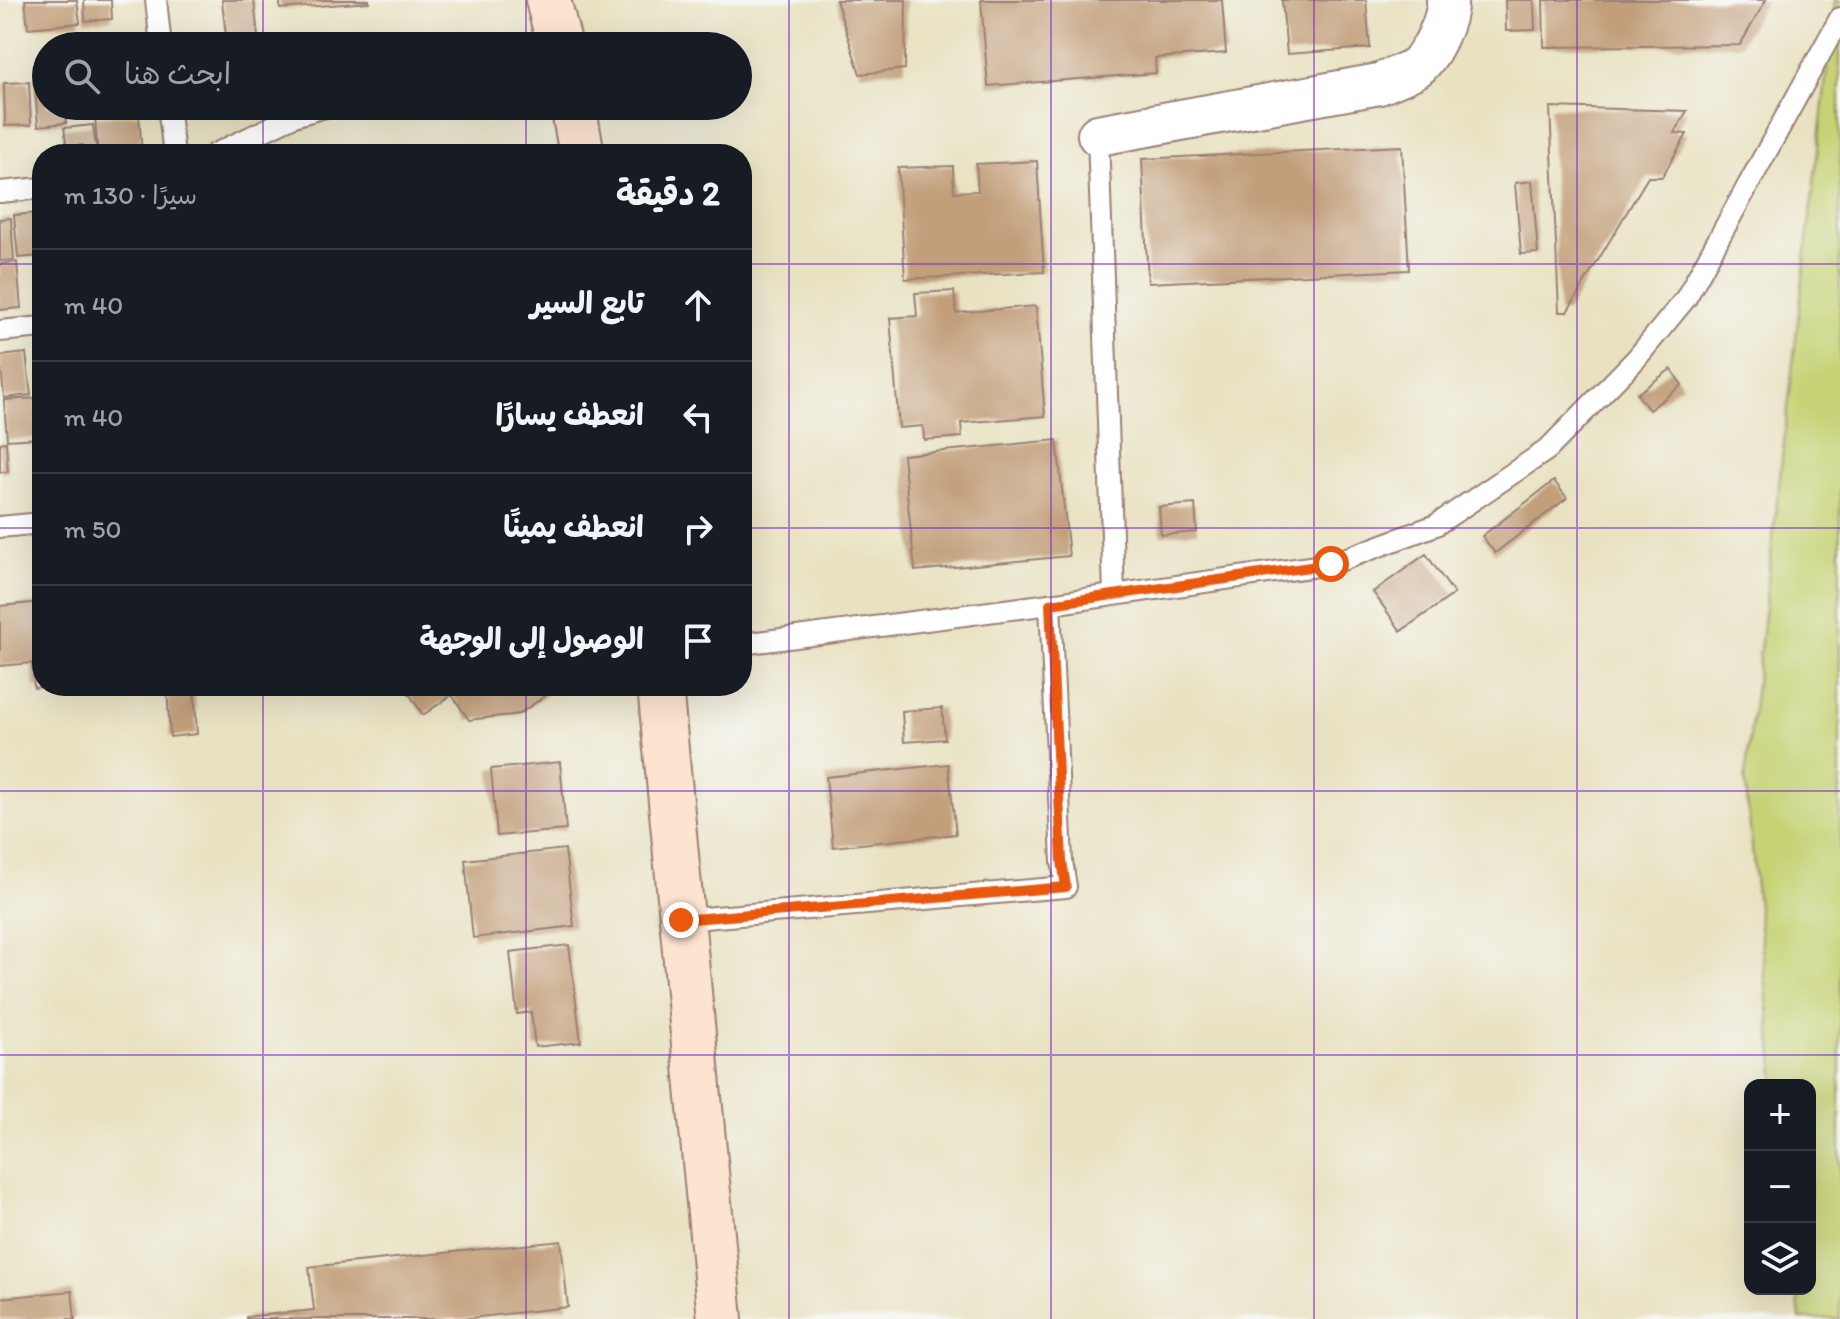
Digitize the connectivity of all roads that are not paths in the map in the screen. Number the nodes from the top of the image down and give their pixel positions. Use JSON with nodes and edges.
{"nodes":[{"id":1,"x":156,"y":0,"type":"edge"},
{"id":2,"x":548,"y":0,"type":"edge"},
{"id":3,"x":1447,"y":0,"type":"edge"},
{"id":4,"x":1840,"y":18,"type":"edge"},
{"id":5,"x":159,"y":32,"type":"edge"},
{"id":6,"x":552,"y":32,"type":"edge"},
{"id":7,"x":170,"y":120,"type":"edge"},
{"id":8,"x":286,"y":120,"type":"edge"},
{"id":9,"x":576,"y":120,"type":"edge"},
{"id":10,"x":1098,"y":135,"type":"joint"},
{"id":11,"x":173,"y":144,"type":"edge"},
{"id":12,"x":236,"y":144,"type":"edge"},
{"id":13,"x":580,"y":144,"type":"edge"},
{"id":14,"x":32,"y":189,"type":"edge"},
{"id":15,"x":0,"y":192,"type":"edge"},
{"id":16,"x":32,"y":328,"type":"edge"},
{"id":17,"x":0,"y":331,"type":"edge"},
{"id":18,"x":32,"y":524,"type":"edge"},
{"id":19,"x":0,"y":527,"type":"edge"},
{"id":20,"x":1114,"y":594,"type":"junction"},
{"id":21,"x":1050,"y":604,"type":"junction"},
{"id":22,"x":752,"y":643,"type":"edge"},
{"id":23,"x":661,"y":696,"type":"edge"},
{"id":24,"x":681,"y":920,"type":"junction"},
{"id":25,"x":720,"y":1319,"type":"edge"}],
"edges":[{"from":1,"to":5,"type":"lane"},
{"from":2,"to":6,"type":"street"},
{"from":3,"to":10,"type":"street"},
{"from":4,"to":20,"type":"lane"},
{"from":7,"to":11,"type":"lane"},
{"from":8,"to":12,"type":"lane"},
{"from":9,"to":13,"type":"street"},
{"from":10,"to":20,"type":"lane"},
{"from":14,"to":15,"type":"lane"},
{"from":16,"to":17,"type":"lane"},
{"from":18,"to":19,"type":"lane"},
{"from":20,"to":21,"type":"lane"},
{"from":21,"to":22,"type":"lane"},
{"from":21,"to":24,"type":"lane"},
{"from":23,"to":24,"type":"street"},
{"from":24,"to":25,"type":"street"}]}
